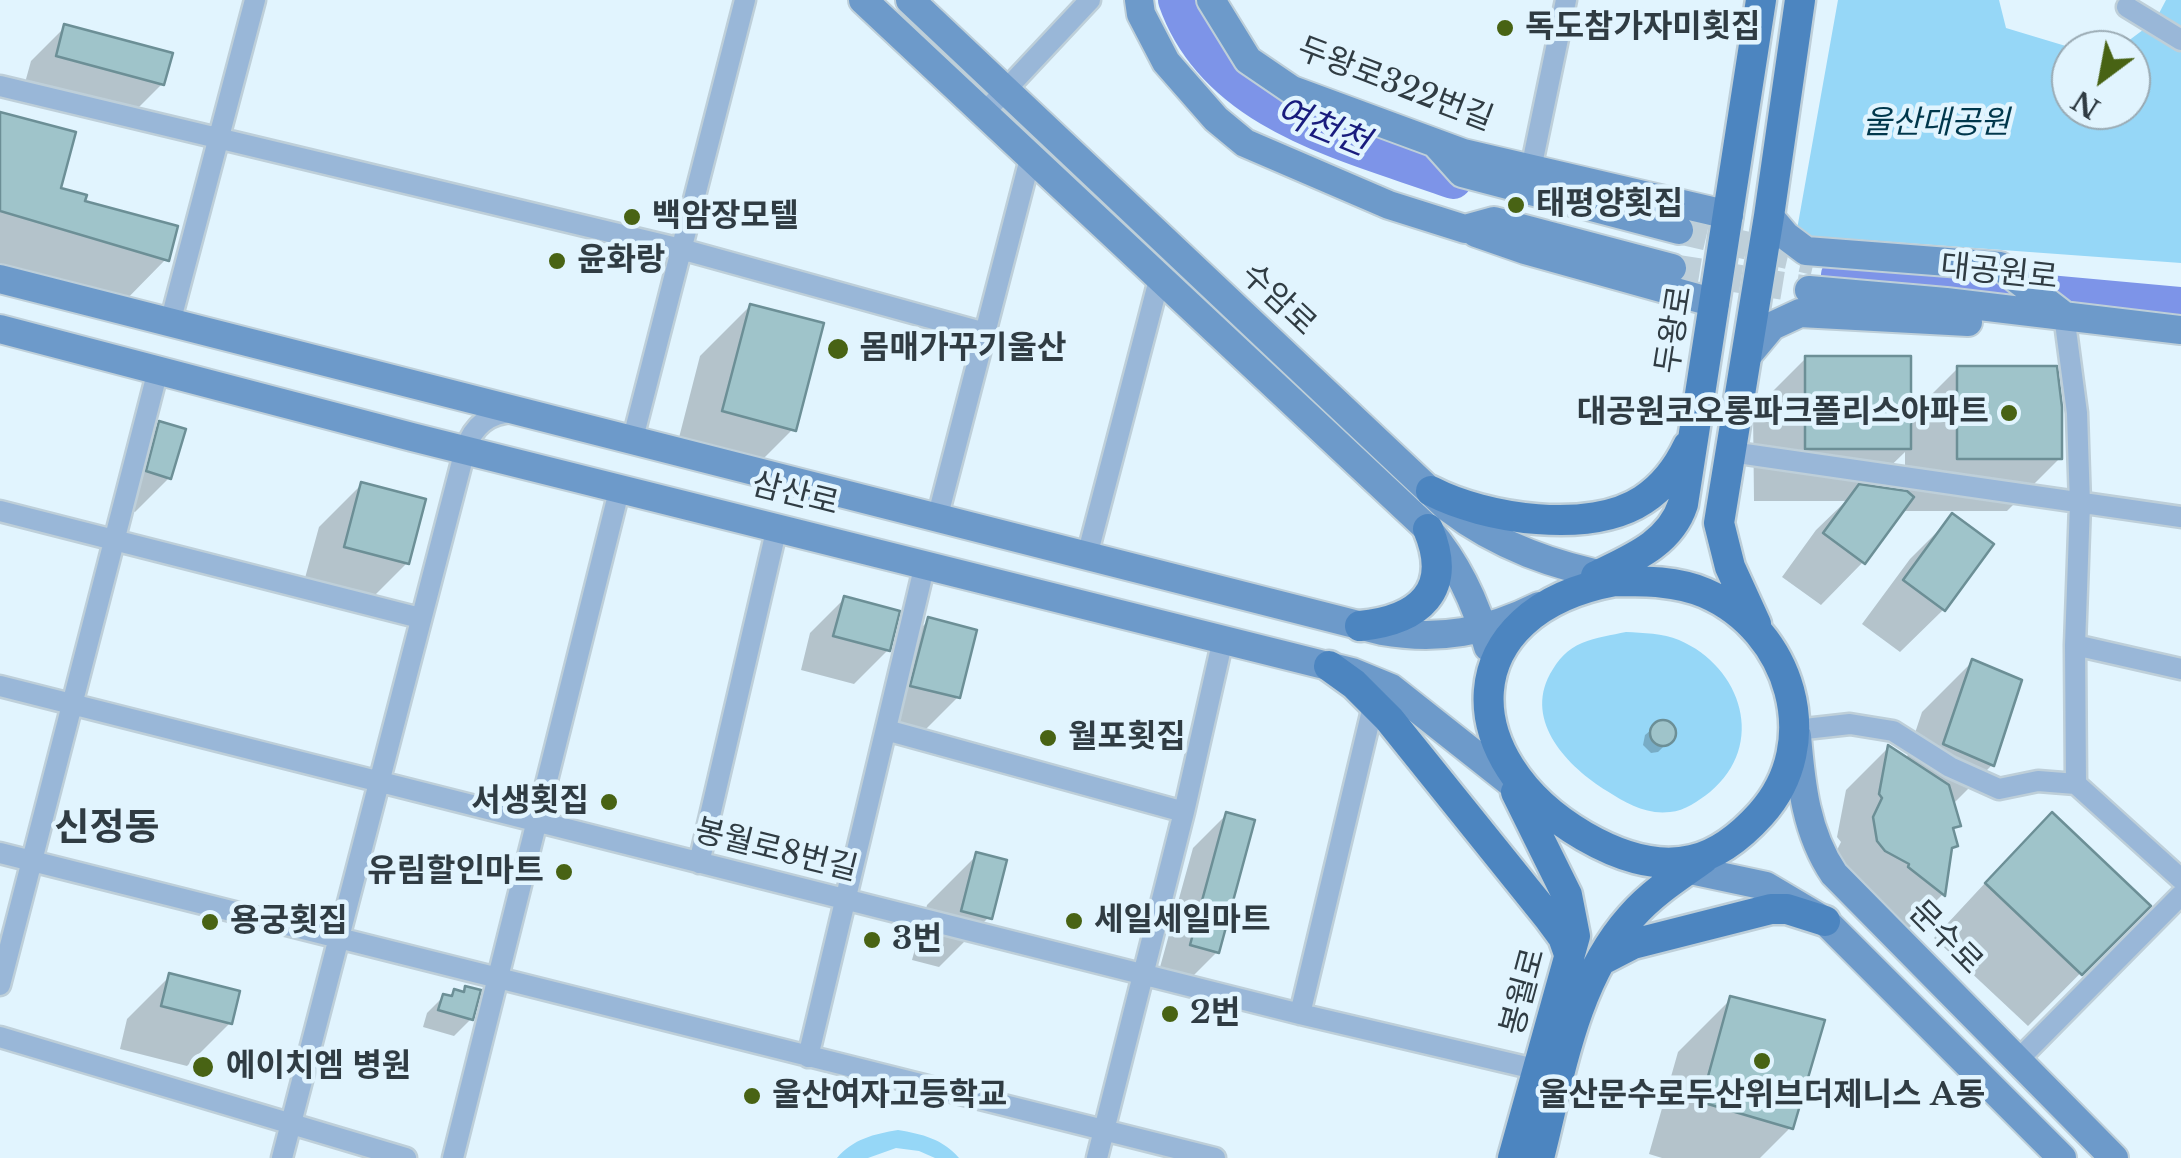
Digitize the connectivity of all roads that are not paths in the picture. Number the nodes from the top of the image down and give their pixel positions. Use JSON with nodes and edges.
{"nodes":[{"id":1,"x":256,"y":0,"type":"edge"},
{"id":2,"x":745,"y":0,"type":"edge"},
{"id":3,"x":863,"y":0,"type":"edge"},
{"id":4,"x":910,"y":0,"type":"edge"},
{"id":5,"x":1090,"y":0,"type":"edge"},
{"id":6,"x":1139,"y":0,"type":"edge"},
{"id":7,"x":1211,"y":0,"type":"edge"},
{"id":8,"x":1544,"y":0,"type":"edge"},
{"id":9,"x":1761,"y":0,"type":"edge"},
{"id":10,"x":1800,"y":0,"type":"edge"},
{"id":11,"x":1566,"y":4,"type":"edge"},
{"id":12,"x":2127,"y":7,"type":"dead end"},
{"id":13,"x":2181,"y":40,"type":"edge"},
{"id":14,"x":0,"y":86,"type":"edge"},
{"id":15,"x":1004,"y":90,"type":"junction"},
{"id":16,"x":984,"y":112,"type":"junction"},
{"id":17,"x":220,"y":140,"type":"junction"},
{"id":18,"x":1435,"y":143,"type":"junction"},
{"id":19,"x":1031,"y":156,"type":"junction"},
{"id":20,"x":1531,"y":170,"type":"junction"},
{"id":21,"x":1729,"y":215,"type":"junction"},
{"id":22,"x":1769,"y":216,"type":"junction"},
{"id":23,"x":1465,"y":229,"type":"junction"},
{"id":24,"x":1679,"y":230,"type":"tunnel mouth"},
{"id":25,"x":681,"y":249,"type":"junction"},
{"id":26,"x":1810,"y":256,"type":"junction"},
{"id":27,"x":1672,"y":268,"type":"tunnel mouth"},
{"id":28,"x":1160,"y":276,"type":"junction"},
{"id":29,"x":0,"y":279,"type":"edge"},
{"id":30,"x":1804,"y":301,"type":"junction"},
{"id":31,"x":1715,"y":303,"type":"junction"},
{"id":32,"x":2064,"y":315,"type":"junction"},
{"id":33,"x":170,"y":323,"type":"junction"},
{"id":34,"x":0,"y":329,"type":"edge"},
{"id":35,"x":2181,"y":330,"type":"edge"},
{"id":36,"x":985,"y":333,"type":"junction"},
{"id":37,"x":1747,"y":356,"type":"junction"},
{"id":38,"x":158,"y":370,"type":"junction"},
{"id":39,"x":516,"y":412,"type":"junction"},
{"id":40,"x":1694,"y":434,"type":"junction"},
{"id":41,"x":632,"y":442,"type":"junction"},
{"id":42,"x":464,"y":450,"type":"junction"},
{"id":43,"x":1730,"y":452,"type":"junction"},
{"id":44,"x":620,"y":488,"type":"junction"},
{"id":45,"x":1431,"y":491,"type":"junction"},
{"id":46,"x":2080,"y":504,"type":"junction"},
{"id":47,"x":0,"y":511,"type":"edge"},
{"id":48,"x":2181,"y":517,"type":"edge"},
{"id":49,"x":937,"y":518,"type":"junction"},
{"id":50,"x":776,"y":527,"type":"junction"},
{"id":51,"x":1428,"y":530,"type":"junction"},
{"id":52,"x":115,"y":542,"type":"junction"},
{"id":53,"x":1087,"y":556,"type":"junction"},
{"id":54,"x":924,"y":564,"type":"junction"},
{"id":55,"x":1600,"y":574,"type":"junction"},
{"id":56,"x":1639,"y":580,"type":"junction"},
{"id":57,"x":1550,"y":600,"type":"junction"},
{"id":58,"x":420,"y":618,"type":"junction"},
{"id":59,"x":1360,"y":626,"type":"junction"},
{"id":60,"x":1483,"y":629,"type":"junction"},
{"id":61,"x":1223,"y":639,"type":"junction"},
{"id":62,"x":1768,"y":643,"type":"junction"},
{"id":63,"x":2075,"y":645,"type":"junction"},
{"id":64,"x":1330,"y":666,"type":"junction"},
{"id":65,"x":2181,"y":669,"type":"edge"},
{"id":66,"x":1492,"y":673,"type":"junction"},
{"id":67,"x":0,"y":686,"type":"edge"},
{"id":68,"x":1374,"y":702,"type":"junction"},
{"id":69,"x":72,"y":704,"type":"junction"},
{"id":70,"x":886,"y":730,"type":"junction"},
{"id":71,"x":1796,"y":730,"type":"junction"},
{"id":72,"x":1494,"y":738,"type":"junction"},
{"id":73,"x":378,"y":782,"type":"junction"},
{"id":74,"x":1512,"y":784,"type":"junction"},
{"id":75,"x":2076,"y":784,"type":"junction"},
{"id":76,"x":1537,"y":803,"type":"junction"},
{"id":77,"x":1184,"y":812,"type":"junction"},
{"id":78,"x":537,"y":822,"type":"junction"},
{"id":79,"x":0,"y":853,"type":"edge"},
{"id":80,"x":32,"y":861,"type":"junction"},
{"id":81,"x":698,"y":862,"type":"junction"},
{"id":82,"x":1699,"y":862,"type":"junction"},
{"id":83,"x":2181,"y":879,"type":"edge"},
{"id":84,"x":2181,"y":895,"type":"edge"},
{"id":85,"x":847,"y":900,"type":"junction"},
{"id":86,"x":1825,"y":920,"type":"junction"},
{"id":87,"x":338,"y":938,"type":"junction"},
{"id":88,"x":1585,"y":959,"type":"junction"},
{"id":89,"x":1144,"y":975,"type":"junction"},
{"id":90,"x":498,"y":979,"type":"junction"},
{"id":91,"x":0,"y":985,"type":"edge"},
{"id":92,"x":1300,"y":1014,"type":"junction"},
{"id":93,"x":0,"y":1038,"type":"edge"},
{"id":94,"x":1559,"y":1038,"type":"junction"},
{"id":95,"x":808,"y":1057,"type":"junction"},
{"id":96,"x":2018,"y":1060,"type":"junction"},
{"id":97,"x":1539,"y":1070,"type":"junction"},
{"id":98,"x":290,"y":1126,"type":"junction"},
{"id":99,"x":1104,"y":1132,"type":"junction"},
{"id":100,"x":282,"y":1158,"type":"edge"},
{"id":101,"x":406,"y":1158,"type":"edge"},
{"id":102,"x":453,"y":1158,"type":"edge"},
{"id":103,"x":1097,"y":1158,"type":"edge"},
{"id":104,"x":1215,"y":1158,"type":"edge"},
{"id":105,"x":1514,"y":1158,"type":"edge"},
{"id":106,"x":1539,"y":1158,"type":"edge"},
{"id":107,"x":2062,"y":1158,"type":"edge"},
{"id":108,"x":2114,"y":1158,"type":"edge"}],
"edges":[{"from":1,"to":17,"type":"street"},
{"from":2,"to":25,"type":"street"},
{"from":3,"to":16,"type":"main road","name":"수암로"},
{"from":4,"to":15,"type":"main road","name":"수암로"},
{"from":5,"to":15,"type":"street"},
{"from":6,"to":23,"type":"main road"},
{"from":7,"to":18,"type":"main road","name":"두왕로322번길"},
{"from":8,"to":11,"type":"street"},
{"from":9,"to":21,"type":"main road","name":"두왕로"},
{"from":10,"to":22,"type":"main road"},
{"from":11,"to":20,"type":"street","name":"두왕로322번길"},
{"from":12,"to":13,"type":"street"},
{"from":14,"to":17,"type":"street"},
{"from":15,"to":16,"type":"street"},
{"from":15,"to":45,"type":"main road","name":"수암로"},
{"from":16,"to":19,"type":"main road","name":"수암로"},
{"from":17,"to":25,"type":"street"},
{"from":17,"to":33,"type":"street"},
{"from":18,"to":20,"type":"main road","name":"두왕로322번길"},
{"from":18,"to":24,"type":"main road"},
{"from":19,"to":28,"type":"main road","name":"수암로"},
{"from":19,"to":36,"type":"street"},
{"from":20,"to":21,"type":"main road","name":"두왕로322번길"},
{"from":21,"to":31,"type":"main road","name":"두왕로"},
{"from":22,"to":26,"type":"main road"},
{"from":22,"to":37,"type":"main road"},
{"from":23,"to":27,"type":"main road"},
{"from":23,"to":31,"type":"main road"},
{"from":25,"to":36,"type":"street"},
{"from":25,"to":41,"type":"street"},
{"from":26,"to":30,"type":"main road"},
{"from":26,"to":32,"type":"main road"},
{"from":28,"to":51,"type":"main road","name":"수암로"},
{"from":28,"to":53,"type":"street"},
{"from":29,"to":33,"type":"main road","name":"삼산로"},
{"from":30,"to":32,"type":"main road"},
{"from":30,"to":37,"type":"main road"},
{"from":31,"to":40,"type":"main road","name":"두왕로"},
{"from":32,"to":35,"type":"main road","name":"대공원로"},
{"from":32,"to":46,"type":"street"},
{"from":33,"to":39,"type":"main road","name":"삼산로"},
{"from":34,"to":38,"type":"main road","name":"삼산로"},
{"from":36,"to":49,"type":"street"},
{"from":37,"to":43,"type":"main road"},
{"from":38,"to":42,"type":"main road","name":"삼산로"},
{"from":38,"to":52,"type":"street"},
{"from":39,"to":41,"type":"main road","name":"삼산로"},
{"from":39,"to":42,"type":"street"},
{"from":40,"to":45,"type":"main road"},
{"from":40,"to":55,"type":"main road","name":"두왕로"},
{"from":41,"to":49,"type":"main road","name":"삼산로"},
{"from":42,"to":44,"type":"main road","name":"삼산로"},
{"from":42,"to":58,"type":"street"},
{"from":43,"to":46,"type":"street"},
{"from":43,"to":62,"type":"main road"},
{"from":44,"to":50,"type":"main road","name":"삼산로"},
{"from":44,"to":78,"type":"street"},
{"from":45,"to":55,"type":"main road","name":"수암로"},
{"from":46,"to":48,"type":"street"},
{"from":46,"to":63,"type":"street"},
{"from":47,"to":52,"type":"street"},
{"from":49,"to":53,"type":"main road","name":"삼산로"},
{"from":50,"to":54,"type":"main road","name":"삼산로"},
{"from":50,"to":81,"type":"street"},
{"from":51,"to":59,"type":"main road"},
{"from":51,"to":60,"type":"main road","name":"수암로"},
{"from":52,"to":58,"type":"street"},
{"from":52,"to":69,"type":"street"},
{"from":53,"to":59,"type":"main road","name":"삼산로"},
{"from":54,"to":61,"type":"main road","name":"삼산로"},
{"from":54,"to":70,"type":"street"},
{"from":55,"to":56,"type":"main road","name":"수암로"},
{"from":55,"to":57,"type":"main road","name":"두왕로"},
{"from":56,"to":57,"type":"main road"},
{"from":56,"to":62,"type":"main road"},
{"from":57,"to":60,"type":"main road","name":"삼산로"},
{"from":57,"to":66,"type":"main road"},
{"from":58,"to":73,"type":"street"},
{"from":59,"to":60,"type":"main road","name":"삼산로"},
{"from":60,"to":66,"type":"main road","name":"수암로"},
{"from":61,"to":64,"type":"main road","name":"삼산로"},
{"from":61,"to":77,"type":"street"},
{"from":62,"to":71,"type":"main road"},
{"from":63,"to":65,"type":"street"},
{"from":63,"to":75,"type":"street"},
{"from":64,"to":68,"type":"main road"},
{"from":64,"to":74,"type":"main road","name":"삼산로"},
{"from":66,"to":72,"type":"main road"},
{"from":67,"to":69,"type":"street","name":"봉월로8번길"},
{"from":68,"to":88,"type":"main road"},
{"from":68,"to":92,"type":"street"},
{"from":69,"to":73,"type":"street","name":"봉월로8번길"},
{"from":69,"to":80,"type":"street"},
{"from":70,"to":77,"type":"street"},
{"from":70,"to":85,"type":"street"},
{"from":71,"to":75,"type":"street"},
{"from":71,"to":82,"type":"main road"},
{"from":71,"to":96,"type":"main road","name":"문수로"},
{"from":72,"to":74,"type":"main road","name":"봉월로"},
{"from":72,"to":76,"type":"main road"},
{"from":73,"to":78,"type":"street","name":"봉월로8번길"},
{"from":73,"to":87,"type":"street"},
{"from":74,"to":76,"type":"main road","name":"삼산로"},
{"from":74,"to":88,"type":"main road","name":"봉월로"},
{"from":75,"to":83,"type":"street"},
{"from":76,"to":82,"type":"main road"},
{"from":77,"to":89,"type":"street"},
{"from":78,"to":81,"type":"street","name":"봉월로8번길"},
{"from":78,"to":90,"type":"street"},
{"from":79,"to":80,"type":"street"},
{"from":80,"to":87,"type":"street"},
{"from":80,"to":91,"type":"street"},
{"from":81,"to":85,"type":"street","name":"봉월로8번길"},
{"from":82,"to":86,"type":"main road"},
{"from":82,"to":88,"type":"main road","name":"봉월로"},
{"from":84,"to":96,"type":"street"},
{"from":85,"to":89,"type":"street","name":"봉월로8번길"},
{"from":85,"to":95,"type":"street"},
{"from":86,"to":88,"type":"main road"},
{"from":86,"to":107,"type":"main road"},
{"from":87,"to":90,"type":"street"},
{"from":87,"to":98,"type":"street"},
{"from":88,"to":94,"type":"main road","name":"봉월로"},
{"from":89,"to":92,"type":"street","name":"봉월로8번길"},
{"from":89,"to":99,"type":"street"},
{"from":90,"to":95,"type":"street"},
{"from":90,"to":102,"type":"street"},
{"from":92,"to":97,"type":"street","name":"봉월로8번길"},
{"from":93,"to":98,"type":"street"},
{"from":94,"to":97,"type":"main road","name":"봉월로"},
{"from":94,"to":106,"type":"main road"},
{"from":95,"to":99,"type":"street"},
{"from":96,"to":108,"type":"main road","name":"문수로"},
{"from":97,"to":105,"type":"main road","name":"봉월로"},
{"from":98,"to":100,"type":"street"},
{"from":98,"to":101,"type":"street"},
{"from":99,"to":103,"type":"street"},
{"from":99,"to":104,"type":"street"}]}
